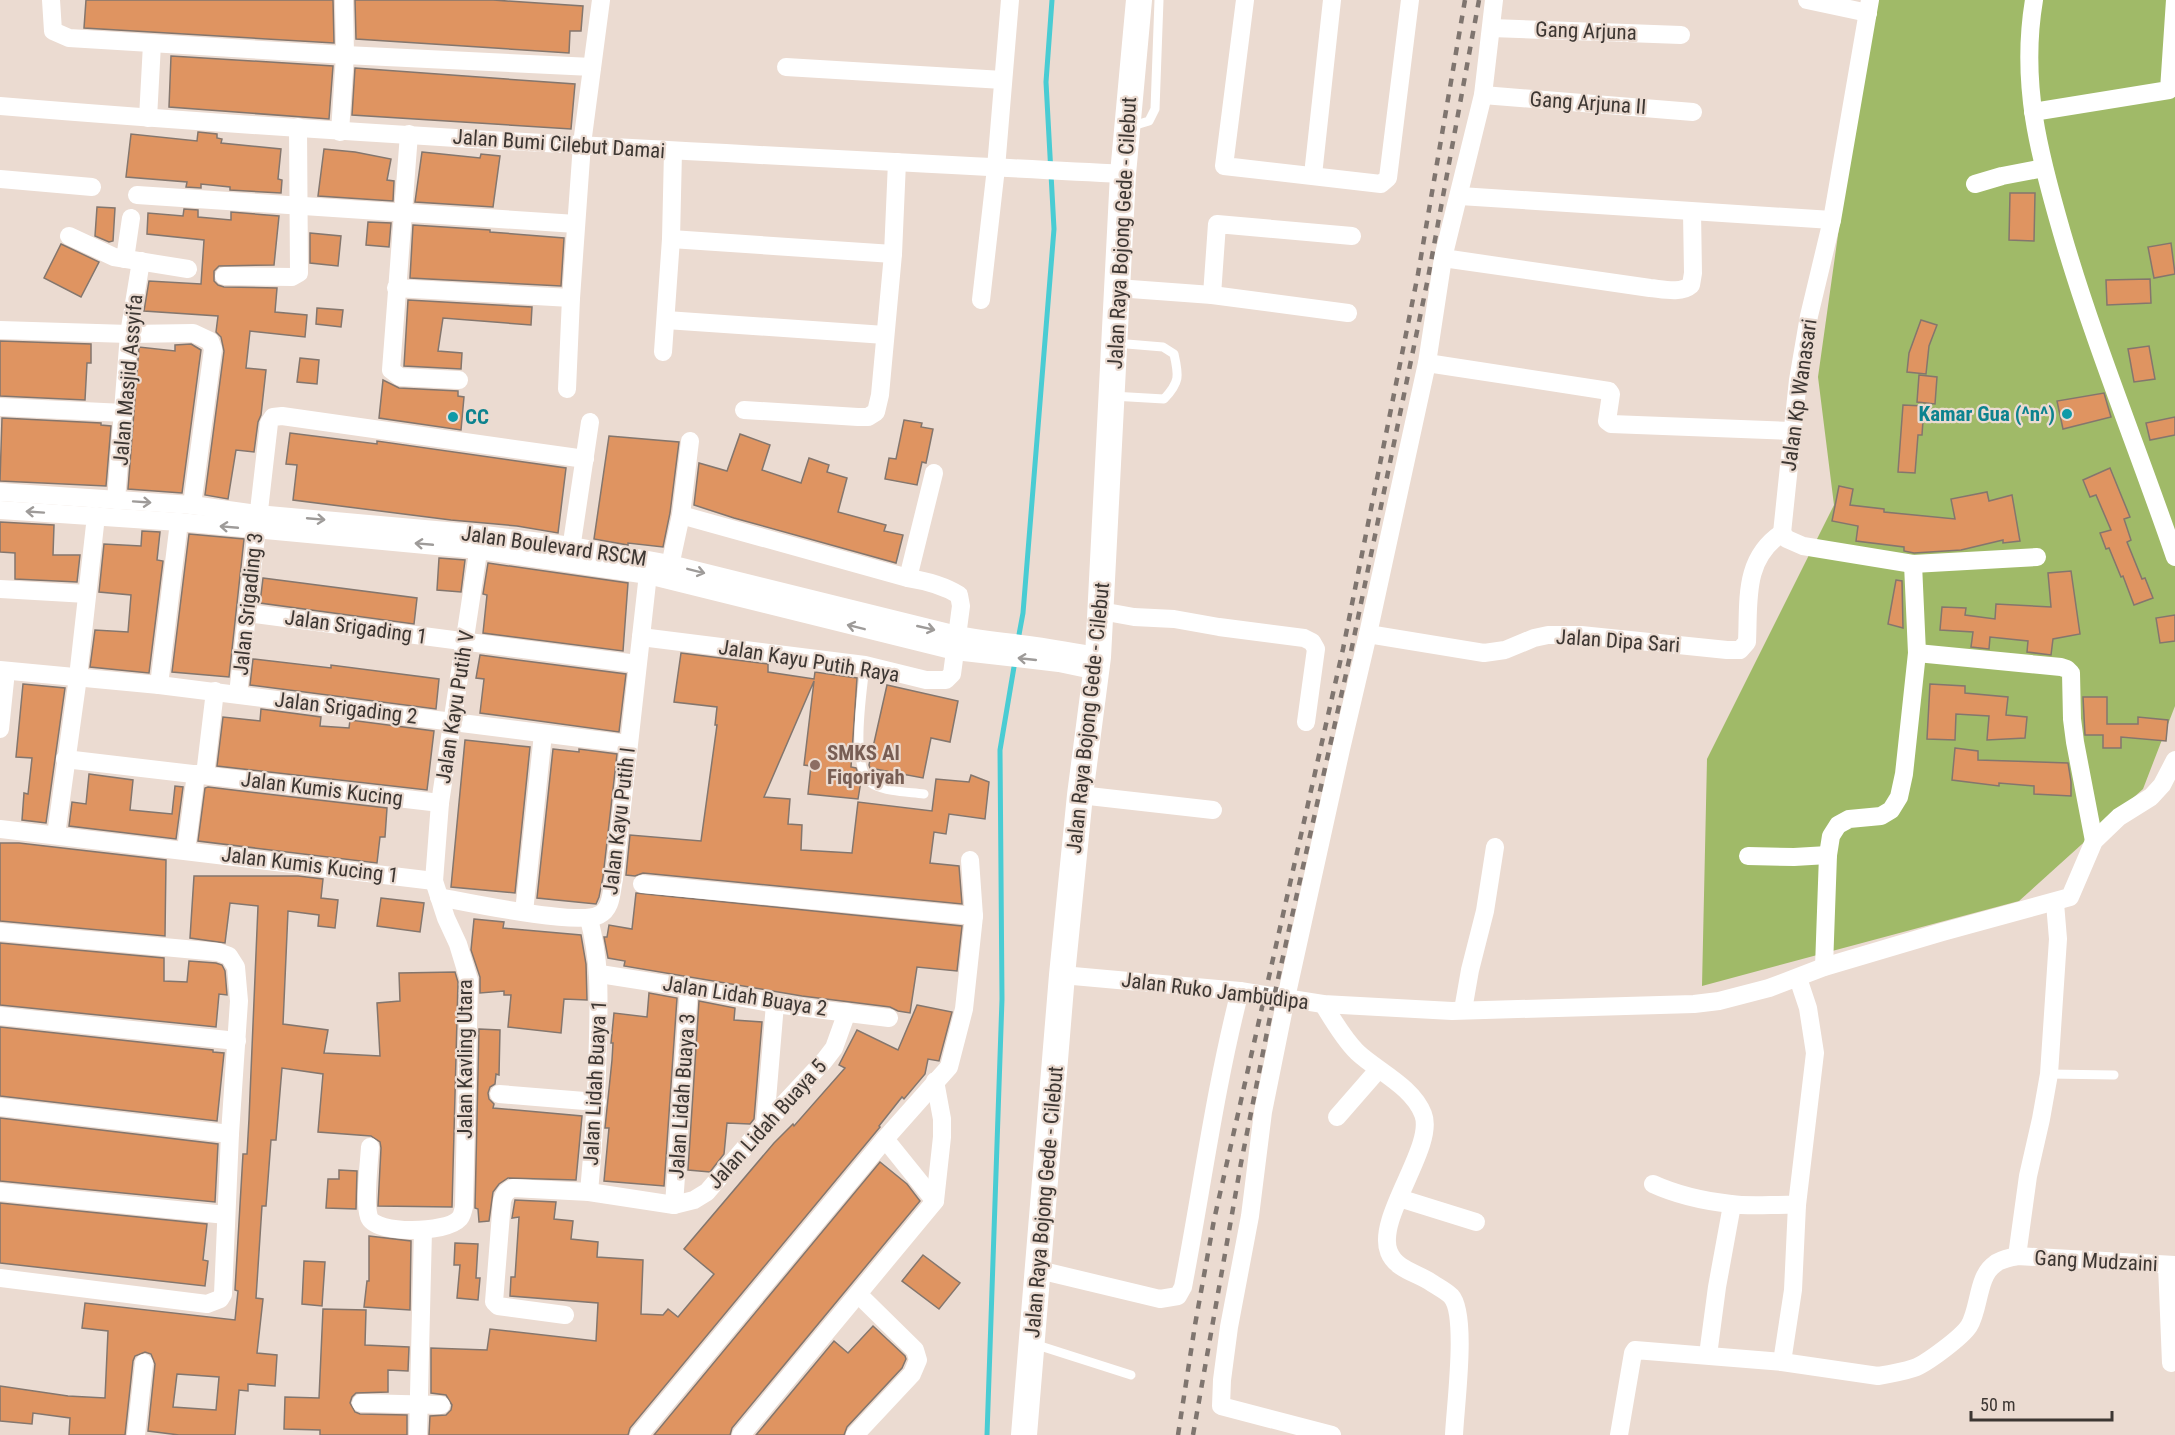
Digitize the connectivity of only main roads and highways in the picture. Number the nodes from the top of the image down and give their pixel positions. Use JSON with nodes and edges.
{"nodes":[{"id":1,"x":1139,"y":0,"type":"edge"},
{"id":2,"x":1024,"y":1435,"type":"edge"}],
"edges":[{"from":1,"to":2,"type":"main road","name":"Jalan Raya Bojong Gede - Cilebut"}]}
